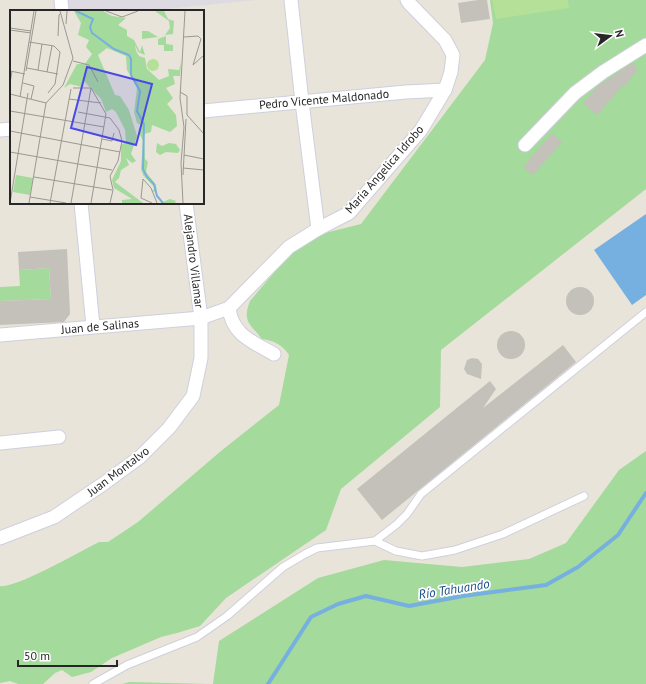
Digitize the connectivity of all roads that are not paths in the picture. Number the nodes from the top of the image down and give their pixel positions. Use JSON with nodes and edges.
{"nodes":[{"id":1,"x":61,"y":0,"type":"edge"},
{"id":2,"x":292,"y":0,"type":"edge"},
{"id":3,"x":407,"y":0,"type":"edge"},
{"id":4,"x":418,"y":6,"type":"edge"},
{"id":5,"x":62,"y":10,"type":"edge"},
{"id":6,"x":646,"y":44,"type":"edge"},
{"id":7,"x":445,"y":90,"type":"junction"},
{"id":8,"x":302,"y":102,"type":"junction"},
{"id":9,"x":204,"y":111,"type":"edge"},
{"id":10,"x":10,"y":129,"type":"edge"},
{"id":11,"x":0,"y":130,"type":"edge"},
{"id":12,"x":525,"y":145,"type":"dead end"},
{"id":13,"x":81,"y":204,"type":"edge"},
{"id":14,"x":186,"y":204,"type":"edge"},
{"id":15,"x":318,"y":229,"type":"junction"},
{"id":16,"x":228,"y":308,"type":"junction"},
{"id":17,"x":646,"y":312,"type":"edge"},
{"id":18,"x":201,"y":318,"type":"junction"},
{"id":19,"x":92,"y":326,"type":"junction"},
{"id":20,"x":0,"y":335,"type":"edge"},
{"id":21,"x":274,"y":354,"type":"dead end"},
{"id":22,"x":59,"y":437,"type":"dead end"},
{"id":23,"x":0,"y":443,"type":"edge"},
{"id":24,"x":584,"y":496,"type":"dead end"},
{"id":25,"x":0,"y":538,"type":"edge"},
{"id":26,"x":375,"y":541,"type":"junction"},
{"id":27,"x":93,"y":684,"type":"edge"}],
"edges":[{"from":1,"to":5,"type":"street"},
{"from":2,"to":8,"type":"street"},
{"from":3,"to":4,"type":"street","name":"María Angelica Idrobo"},
{"from":4,"to":7,"type":"street","name":"María Angelica Idrobo"},
{"from":6,"to":12,"type":"street"},
{"from":7,"to":8,"type":"street","name":"Pedro Vicente Maldonado"},
{"from":7,"to":15,"type":"street","name":"María Angelica Idrobo"},
{"from":8,"to":9,"type":"street","name":"Pedro Vicente Maldonado"},
{"from":8,"to":15,"type":"street"},
{"from":10,"to":11,"type":"street"},
{"from":13,"to":19,"type":"street"},
{"from":14,"to":18,"type":"street","name":"Alejandro Villamar"},
{"from":15,"to":16,"type":"street","name":"María Angelica Idrobo"},
{"from":16,"to":18,"type":"street","name":"María Angelica Idrobo"},
{"from":16,"to":21,"type":"street"},
{"from":17,"to":26,"type":"lane"},
{"from":18,"to":19,"type":"street","name":"Juan de Salinas"},
{"from":18,"to":25,"type":"street","name":"Juan Montalvo"},
{"from":19,"to":20,"type":"street","name":"Juan de Salinas"},
{"from":22,"to":23,"type":"street"},
{"from":24,"to":26,"type":"lane"},
{"from":26,"to":27,"type":"lane"}]}
